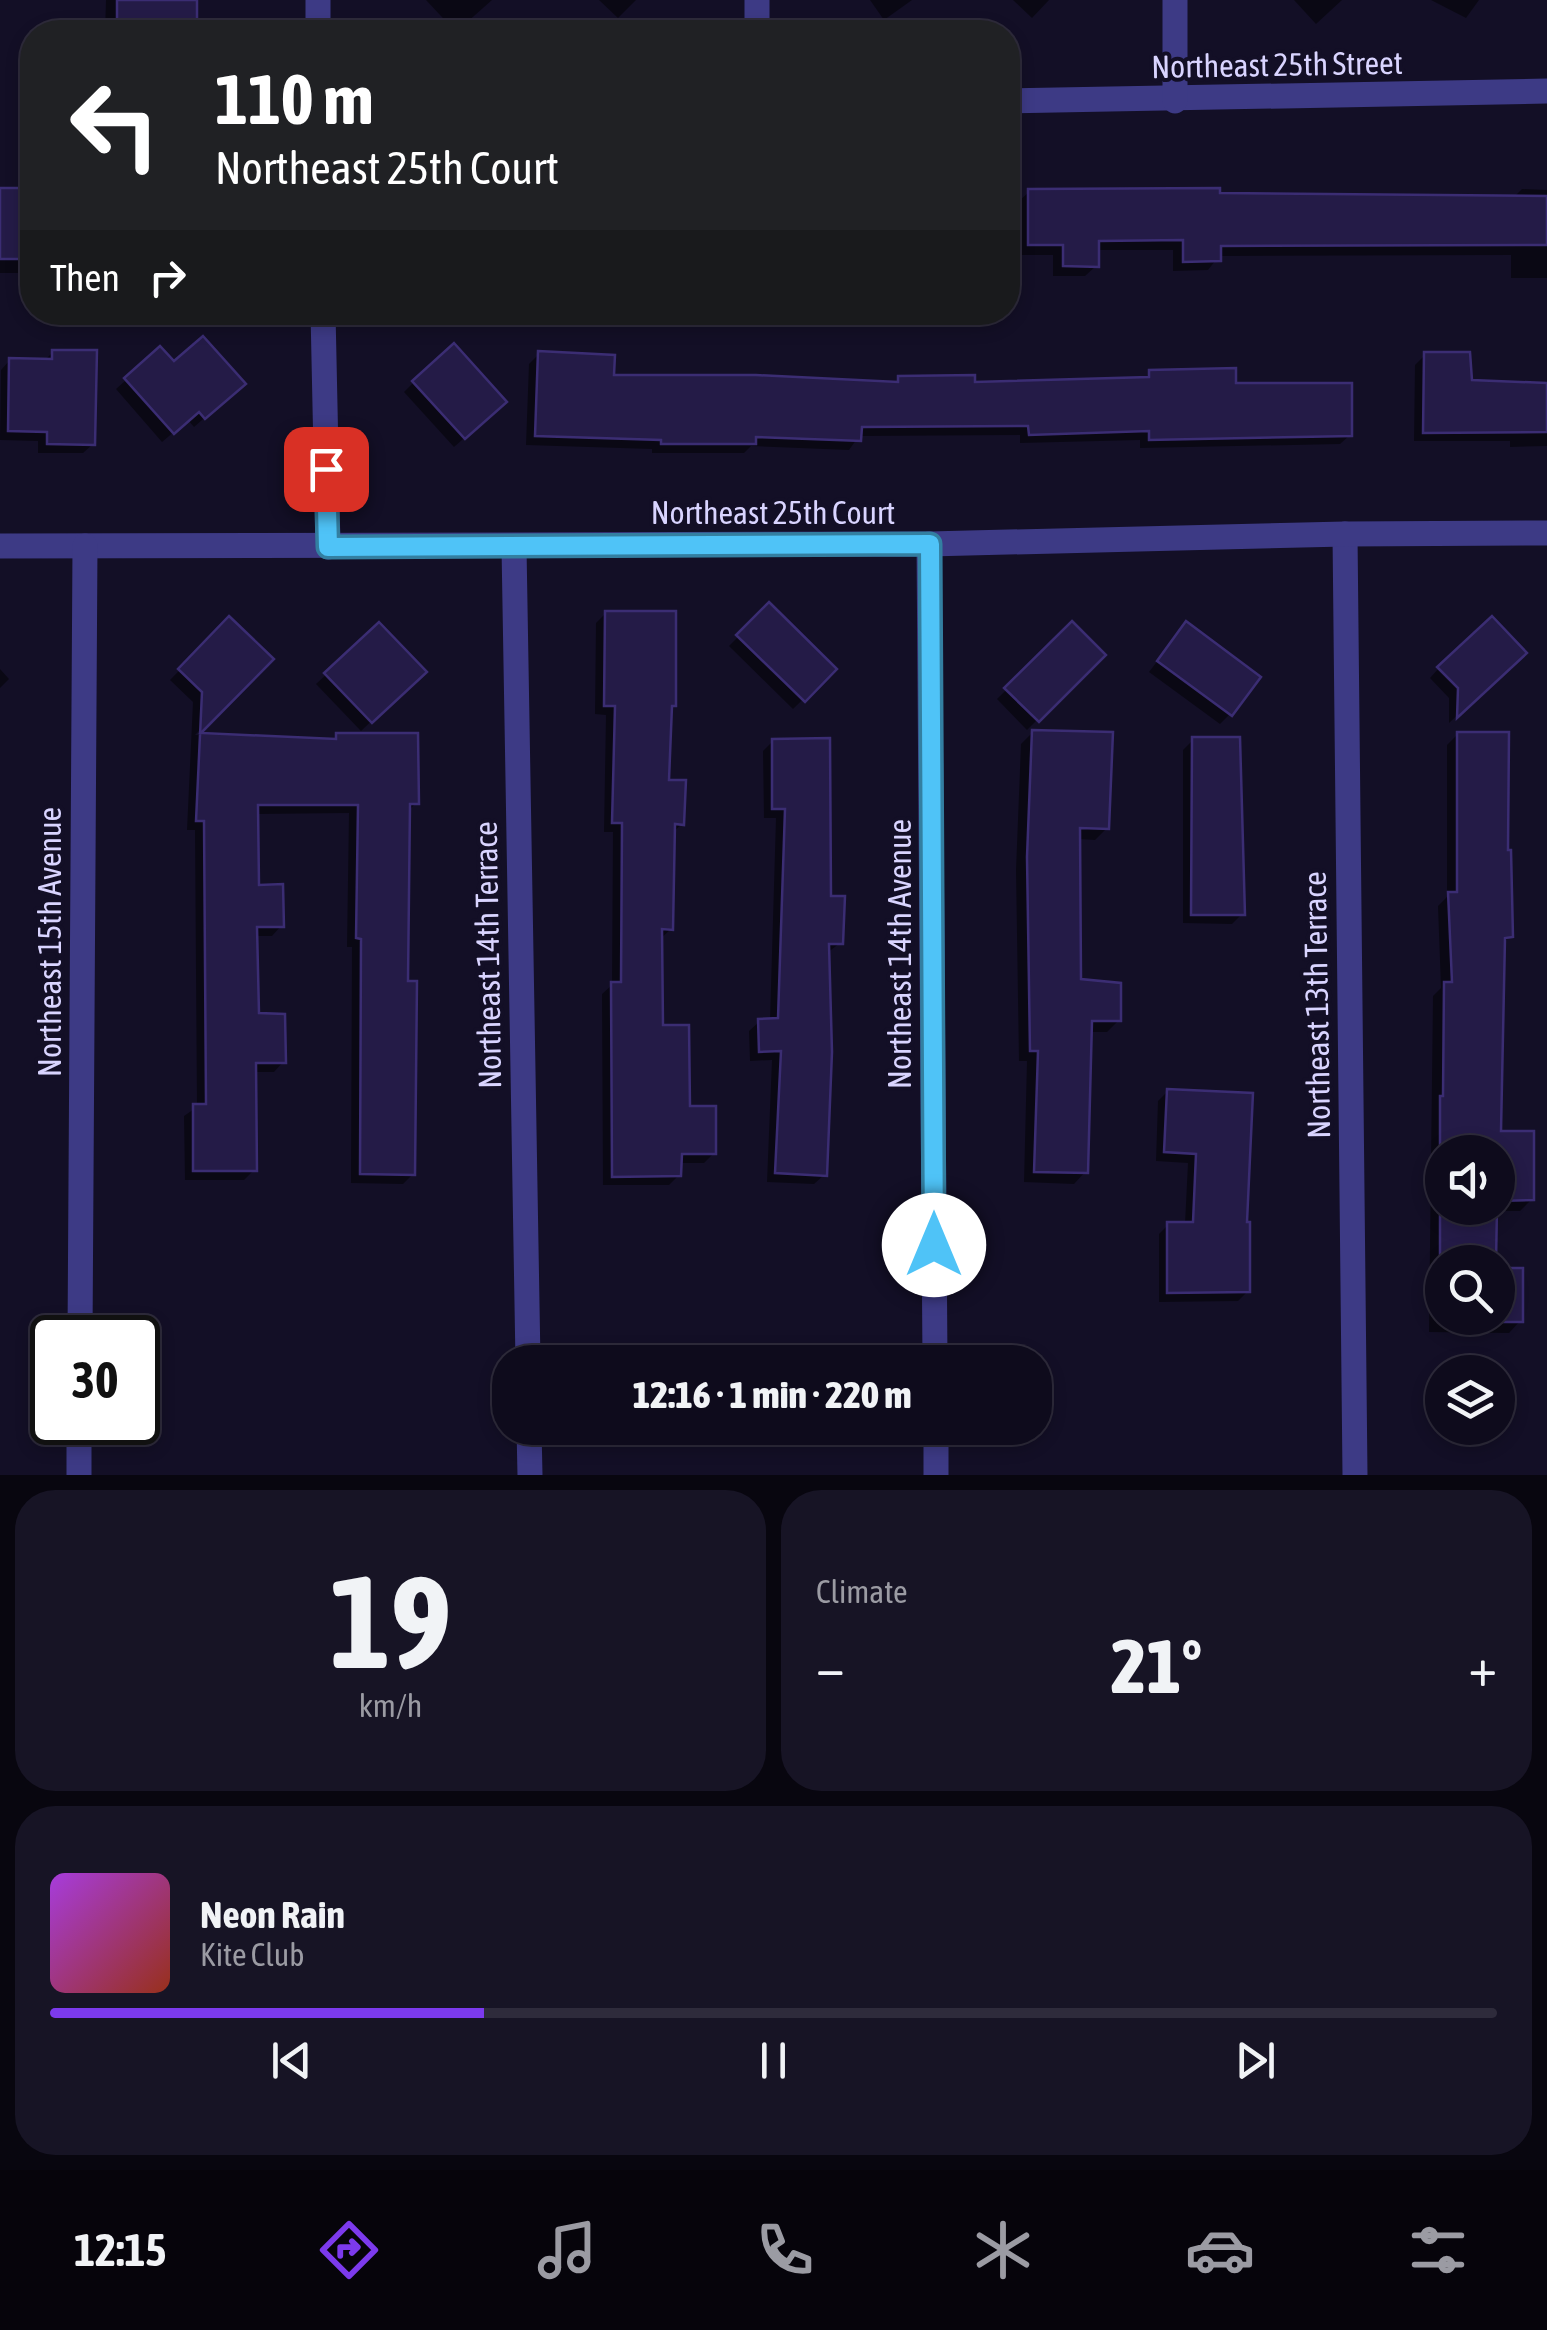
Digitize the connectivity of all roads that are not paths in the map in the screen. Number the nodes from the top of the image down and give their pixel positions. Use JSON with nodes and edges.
{"nodes":[{"id":1,"x":1175,"y":0,"type":"edge"},
{"id":2,"x":1547,"y":91,"type":"edge"},
{"id":3,"x":1175,"y":100,"type":"junction"},
{"id":4,"x":1020,"y":101,"type":"edge"},
{"id":5,"x":323,"y":325,"type":"edge"},
{"id":6,"x":1547,"y":533,"type":"edge"},
{"id":7,"x":1345,"y":534,"type":"junction"},
{"id":8,"x":930,"y":544,"type":"junction"},
{"id":9,"x":0,"y":546,"type":"edge"},
{"id":10,"x":86,"y":546,"type":"junction"},
{"id":11,"x":328,"y":547,"type":"junction"},
{"id":12,"x":514,"y":547,"type":"junction"},
{"id":13,"x":80,"y":1315,"type":"edge"},
{"id":14,"x":528,"y":1345,"type":"edge"},
{"id":15,"x":935,"y":1345,"type":"edge"},
{"id":16,"x":79,"y":1445,"type":"edge"},
{"id":17,"x":529,"y":1445,"type":"edge"},
{"id":18,"x":936,"y":1445,"type":"edge"},
{"id":19,"x":78,"y":1475,"type":"edge"},
{"id":20,"x":530,"y":1475,"type":"edge"},
{"id":21,"x":936,"y":1475,"type":"edge"},
{"id":22,"x":1355,"y":1475,"type":"edge"}],
"edges":[{"from":1,"to":3,"type":"street"},
{"from":2,"to":3,"type":"street","name":"Northeast 25th Street"},
{"from":3,"to":4,"type":"street","name":"Northeast 25th Street"},
{"from":5,"to":11,"type":"street"},
{"from":6,"to":7,"type":"street","name":"Northeast 25th Court"},
{"from":7,"to":8,"type":"street","name":"Northeast 25th Court"},
{"from":7,"to":22,"type":"street","name":"Northeast 13th Terrace"},
{"from":8,"to":12,"type":"street","name":"Northeast 25th Court"},
{"from":8,"to":15,"type":"street","name":"Northeast 14th Avenue"},
{"from":9,"to":10,"type":"street","name":"Northeast 25th Court"},
{"from":10,"to":11,"type":"street","name":"Northeast 25th Court"},
{"from":10,"to":13,"type":"street","name":"Northeast 15th Avenue"},
{"from":11,"to":12,"type":"street","name":"Northeast 25th Court"},
{"from":12,"to":14,"type":"street","name":"Northeast 14th Terrace"},
{"from":16,"to":19,"type":"street"},
{"from":17,"to":20,"type":"street"},
{"from":18,"to":21,"type":"street"}]}
